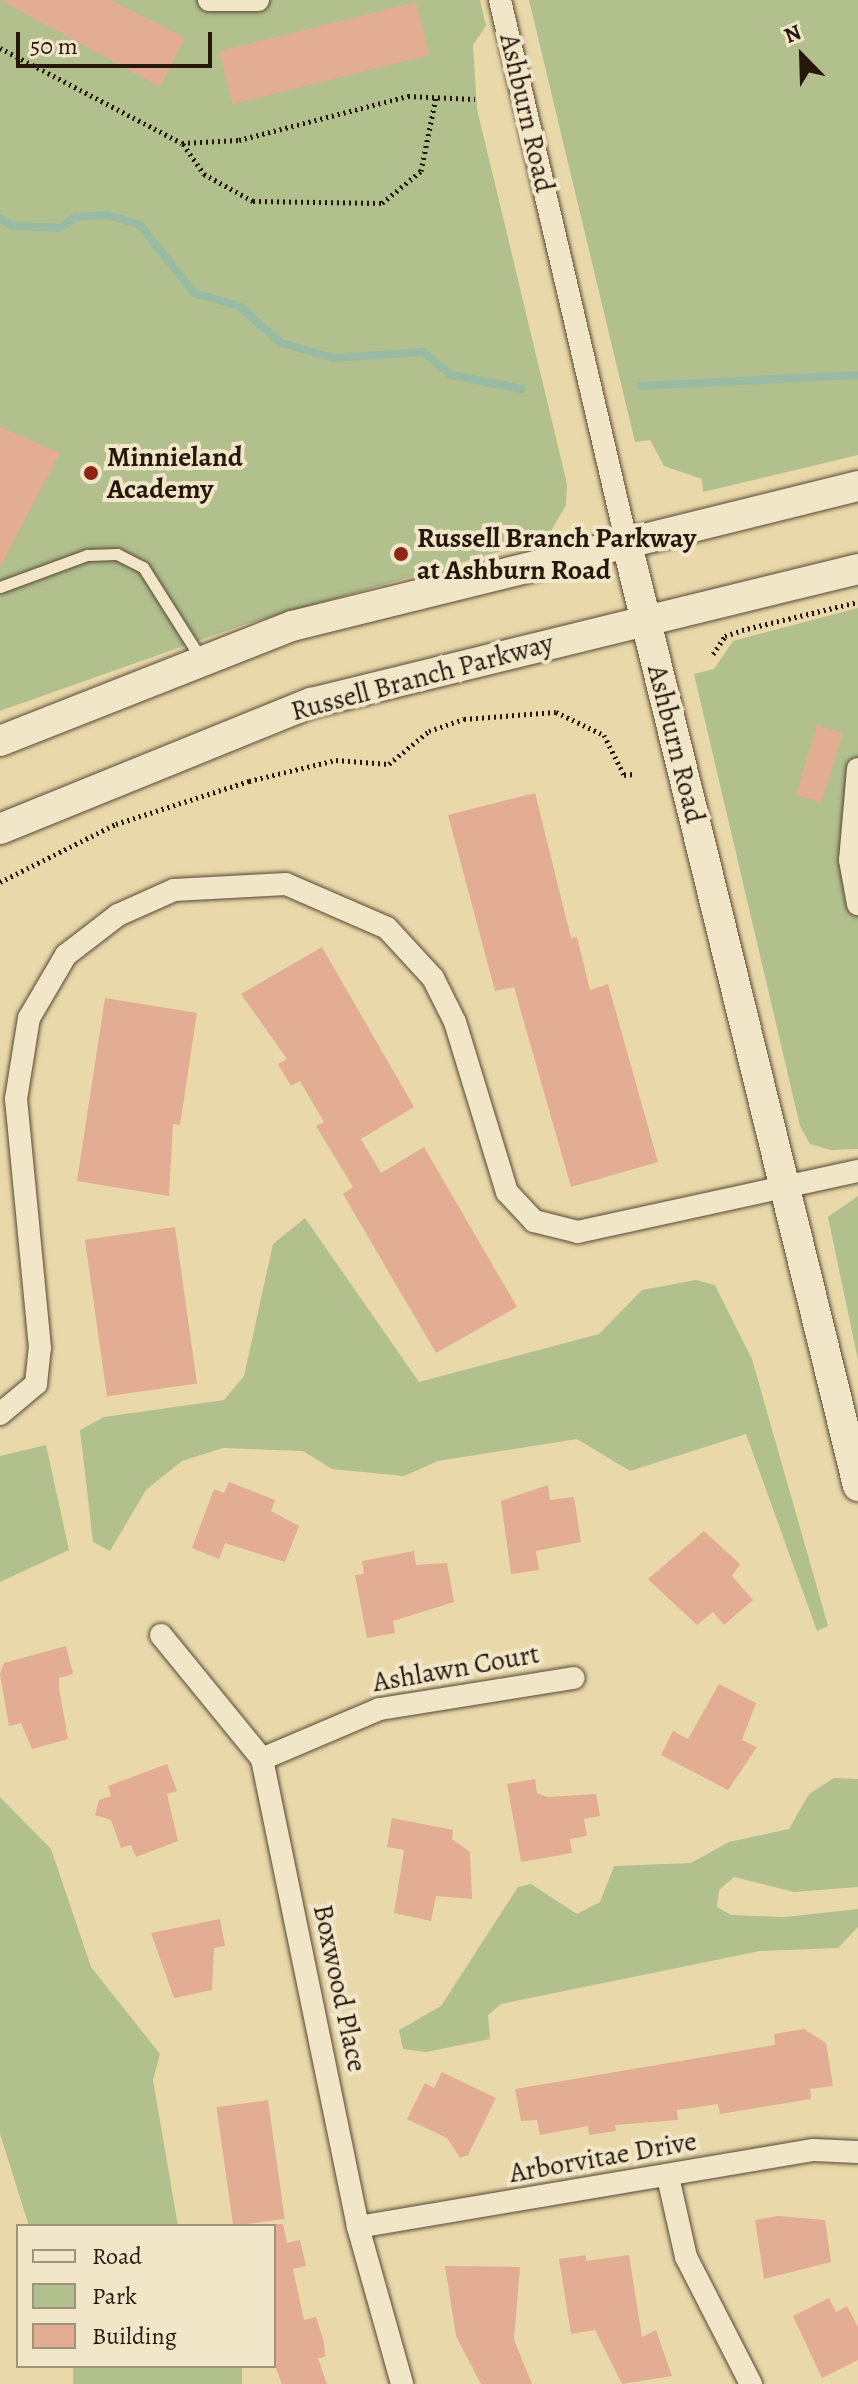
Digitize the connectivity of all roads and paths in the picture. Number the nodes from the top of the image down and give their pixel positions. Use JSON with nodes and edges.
{"nodes":[{"id":1,"x":209,"y":0,"type":"edge"},
{"id":2,"x":258,"y":0,"type":"edge"},
{"id":3,"x":500,"y":0,"type":"edge"},
{"id":4,"x":0,"y":48,"type":"edge"},
{"id":5,"x":436,"y":97,"type":"junction"},
{"id":6,"x":475,"y":99,"type":"dead end"},
{"id":7,"x":182,"y":143,"type":"junction"},
{"id":8,"x":858,"y":486,"type":"edge"},
{"id":9,"x":627,"y":544,"type":"junction"},
{"id":10,"x":858,"y":569,"type":"edge"},
{"id":11,"x":0,"y":587,"type":"edge"},
{"id":12,"x":858,"y":602,"type":"edge"},
{"id":13,"x":646,"y":621,"type":"junction"},
{"id":14,"x":713,"y":654,"type":"dead end"},
{"id":15,"x":200,"y":657,"type":"junction"},
{"id":16,"x":0,"y":741,"type":"edge"},
{"id":17,"x":858,"y":769,"type":"edge"},
{"id":18,"x":634,"y":774,"type":"dead end"},
{"id":19,"x":0,"y":829,"type":"edge"},
{"id":20,"x":0,"y":882,"type":"edge"},
{"id":21,"x":858,"y":904,"type":"edge"},
{"id":22,"x":858,"y":1171,"type":"edge"},
{"id":23,"x":785,"y":1186,"type":"junction"},
{"id":24,"x":0,"y":1414,"type":"edge"},
{"id":25,"x":858,"y":1486,"type":"edge"},
{"id":26,"x":161,"y":1635,"type":"dead end"},
{"id":27,"x":574,"y":1678,"type":"dead end"},
{"id":28,"x":262,"y":1759,"type":"junction"},
{"id":29,"x":858,"y":2152,"type":"edge"},
{"id":30,"x":668,"y":2177,"type":"junction"},
{"id":31,"x":358,"y":2227,"type":"junction"},
{"id":32,"x":402,"y":2384,"type":"edge"},
{"id":33,"x":751,"y":2384,"type":"edge"}],
"edges":[{"from":1,"to":2,"type":"street"},
{"from":3,"to":9,"type":"street","name":"Ashburn Road"},
{"from":4,"to":7,"type":"path"},
{"from":5,"to":6,"type":"path"},
{"from":5,"to":7,"type":"path"},
{"from":5,"to":7,"type":"path"},
{"from":8,"to":9,"type":"main road"},
{"from":9,"to":13,"type":"main road","name":"Ashburn Road"},
{"from":9,"to":15,"type":"main road"},
{"from":10,"to":13,"type":"main road","name":"Russell Branch Parkway"},
{"from":11,"to":15,"type":"lane"},
{"from":12,"to":14,"type":"path"},
{"from":13,"to":19,"type":"main road","name":"Russell Branch Parkway"},
{"from":13,"to":23,"type":"main road","name":"Ashburn Road"},
{"from":15,"to":16,"type":"main road"},
{"from":17,"to":21,"type":"street"},
{"from":18,"to":20,"type":"path"},
{"from":22,"to":23,"type":"street"},
{"from":23,"to":24,"type":"street"},
{"from":23,"to":25,"type":"main road","name":"Ashburn Road"},
{"from":26,"to":28,"type":"street","name":"Boxwood Place"},
{"from":27,"to":28,"type":"street","name":"Ashlawn Court"},
{"from":28,"to":31,"type":"street","name":"Boxwood Place"},
{"from":29,"to":30,"type":"street","name":"Arborvitae Drive"},
{"from":30,"to":31,"type":"street","name":"Arborvitae Drive"},
{"from":30,"to":33,"type":"street"},
{"from":31,"to":32,"type":"street","name":"Boxwood Place"}]}
